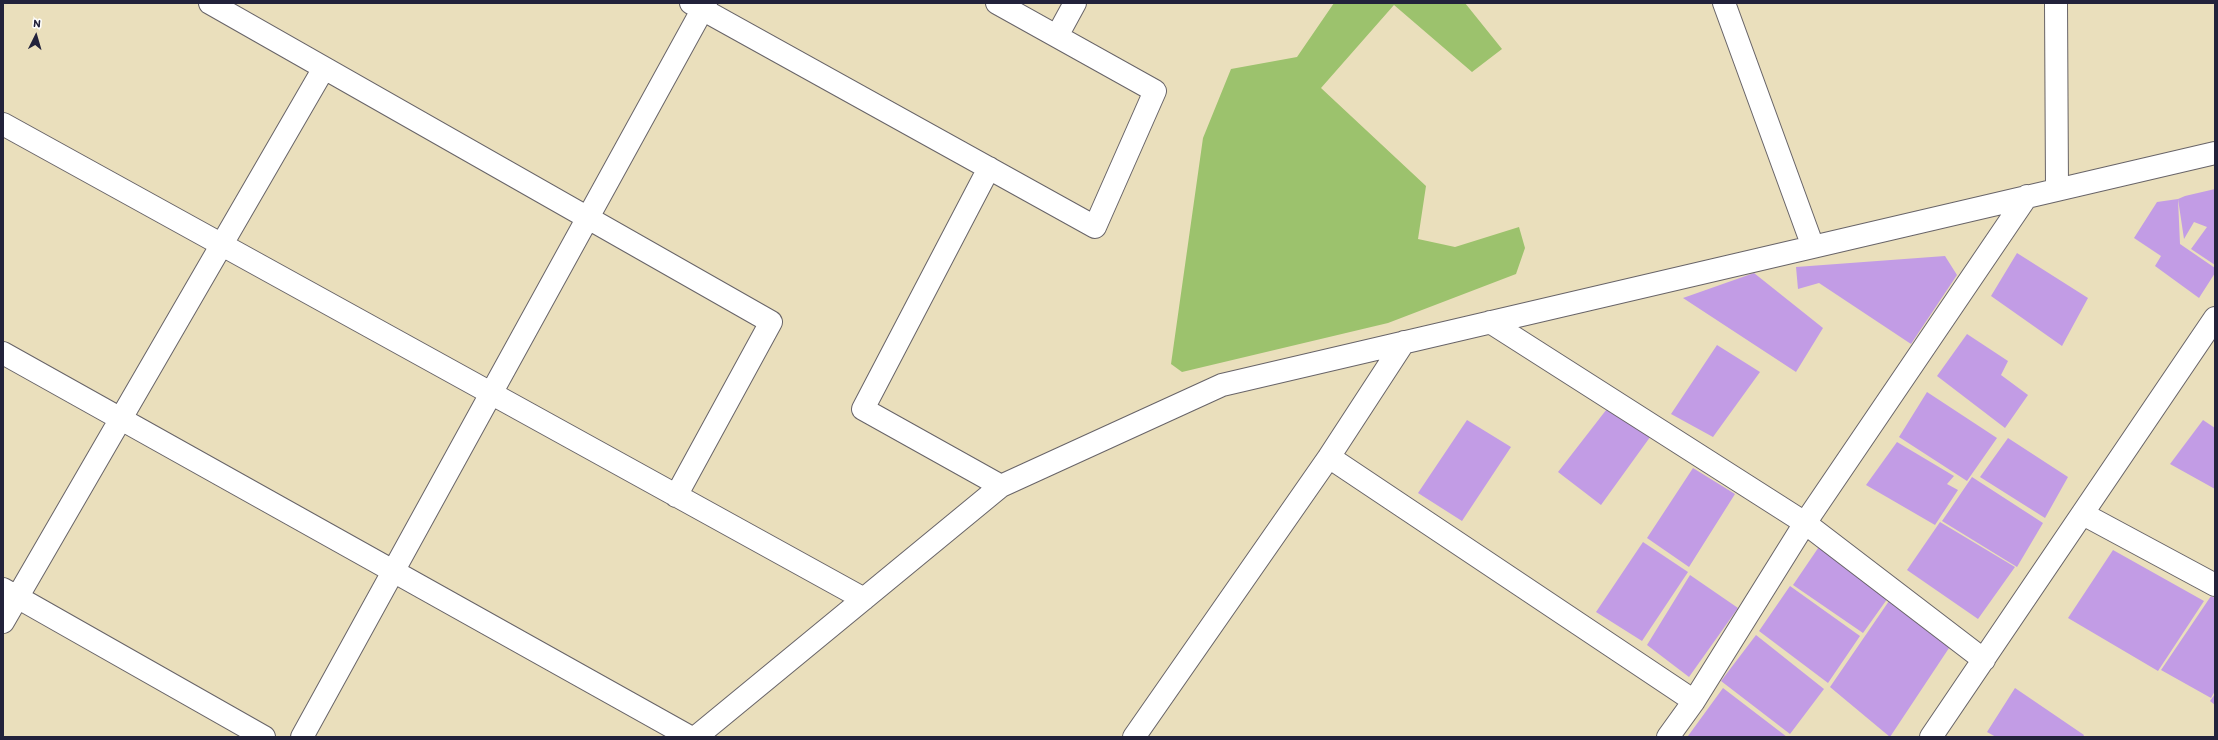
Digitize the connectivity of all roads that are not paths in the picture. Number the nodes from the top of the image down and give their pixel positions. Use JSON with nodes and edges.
{"nodes":[{"id":1,"x":210,"y":3,"type":"edge"},
{"id":2,"x":997,"y":3,"type":"edge"},
{"id":3,"x":1075,"y":3,"type":"edge"},
{"id":4,"x":1724,"y":3,"type":"edge"},
{"id":5,"x":2056,"y":3,"type":"edge"},
{"id":6,"x":700,"y":5,"type":"edge"},
{"id":7,"x":1057,"y":36,"type":"junction"},
{"id":8,"x":324,"y":68,"type":"junction"},
{"id":9,"x":3,"y":124,"type":"edge"},
{"id":10,"x":2215,"y":153,"type":"edge"},
{"id":11,"x":989,"y":168,"type":"junction"},
{"id":12,"x":2058,"y":189,"type":"junction"},
{"id":13,"x":2027,"y":196,"type":"junction"},
{"id":14,"x":588,"y":218,"type":"junction"},
{"id":15,"x":222,"y":244,"type":"junction"},
{"id":16,"x":1813,"y":247,"type":"junction"},
{"id":17,"x":2215,"y":318,"type":"edge"},
{"id":18,"x":1490,"y":322,"type":"junction"},
{"id":19,"x":1404,"y":342,"type":"junction"},
{"id":20,"x":3,"y":353,"type":"edge"},
{"id":21,"x":491,"y":393,"type":"junction"},
{"id":22,"x":121,"y":418,"type":"junction"},
{"id":23,"x":1329,"y":457,"type":"junction"},
{"id":24,"x":1001,"y":486,"type":"junction"},
{"id":25,"x":676,"y":496,"type":"junction"},
{"id":26,"x":2083,"y":514,"type":"junction"},
{"id":27,"x":1805,"y":523,"type":"junction"},
{"id":28,"x":393,"y":570,"type":"junction"},
{"id":29,"x":2215,"y":585,"type":"edge"},
{"id":30,"x":10,"y":593,"type":"edge"},
{"id":31,"x":864,"y":599,"type":"junction"},
{"id":32,"x":3,"y":622,"type":"edge"},
{"id":33,"x":1984,"y":660,"type":"junction"},
{"id":34,"x":1694,"y":701,"type":"junction"},
{"id":35,"x":264,"y":737,"type":"edge"},
{"id":36,"x":302,"y":737,"type":"edge"},
{"id":37,"x":690,"y":737,"type":"edge"},
{"id":38,"x":696,"y":737,"type":"edge"},
{"id":39,"x":1134,"y":737,"type":"edge"},
{"id":40,"x":1668,"y":737,"type":"edge"},
{"id":41,"x":1931,"y":737,"type":"edge"}],
"edges":[{"from":1,"to":8,"type":"street"},
{"from":2,"to":7,"type":"street"},
{"from":3,"to":7,"type":"street"},
{"from":4,"to":16,"type":"street"},
{"from":5,"to":12,"type":"street"},
{"from":6,"to":11,"type":"street"},
{"from":6,"to":14,"type":"street"},
{"from":7,"to":11,"type":"street"},
{"from":8,"to":14,"type":"street"},
{"from":8,"to":15,"type":"street"},
{"from":9,"to":15,"type":"street"},
{"from":10,"to":12,"type":"street"},
{"from":11,"to":24,"type":"street"},
{"from":12,"to":13,"type":"street"},
{"from":13,"to":16,"type":"street"},
{"from":13,"to":27,"type":"street"},
{"from":14,"to":21,"type":"street"},
{"from":14,"to":25,"type":"street"},
{"from":15,"to":21,"type":"street"},
{"from":15,"to":22,"type":"street"},
{"from":16,"to":18,"type":"street"},
{"from":17,"to":26,"type":"street"},
{"from":18,"to":19,"type":"street"},
{"from":18,"to":27,"type":"street"},
{"from":19,"to":23,"type":"street"},
{"from":19,"to":24,"type":"street"},
{"from":20,"to":22,"type":"street"},
{"from":21,"to":25,"type":"street"},
{"from":21,"to":28,"type":"street"},
{"from":22,"to":28,"type":"street"},
{"from":22,"to":30,"type":"street"},
{"from":23,"to":34,"type":"street"},
{"from":23,"to":39,"type":"street"},
{"from":24,"to":31,"type":"street"},
{"from":25,"to":31,"type":"street"},
{"from":26,"to":29,"type":"street"},
{"from":26,"to":33,"type":"street"},
{"from":27,"to":33,"type":"street"},
{"from":27,"to":34,"type":"street"},
{"from":28,"to":36,"type":"street"},
{"from":28,"to":37,"type":"street"},
{"from":30,"to":32,"type":"street"},
{"from":30,"to":35,"type":"street"},
{"from":31,"to":38,"type":"street"},
{"from":33,"to":41,"type":"street"},
{"from":34,"to":40,"type":"street"}]}
